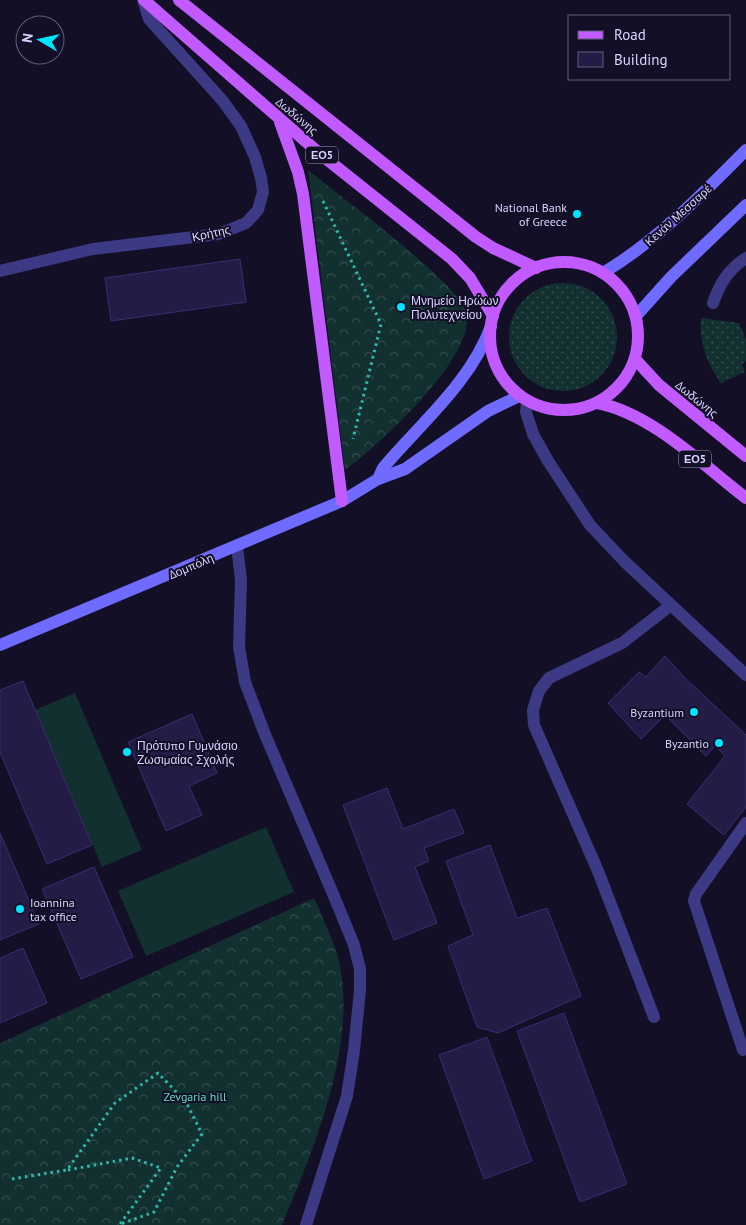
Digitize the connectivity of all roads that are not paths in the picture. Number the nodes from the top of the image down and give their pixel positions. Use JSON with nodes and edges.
{"nodes":[{"id":1,"x":144,"y":0,"type":"edge"},
{"id":2,"x":179,"y":0,"type":"edge"},
{"id":3,"x":280,"y":119,"type":"junction"},
{"id":4,"x":746,"y":150,"type":"edge"},
{"id":5,"x":746,"y":204,"type":"edge"},
{"id":6,"x":746,"y":258,"type":"edge"},
{"id":7,"x":536,"y":268,"type":"junction"},
{"id":8,"x":0,"y":271,"type":"edge"},
{"id":9,"x":603,"y":273,"type":"junction"},
{"id":10,"x":713,"y":303,"type":"dead end"},
{"id":11,"x":636,"y":316,"type":"junction"},
{"id":12,"x":492,"y":321,"type":"junction"},
{"id":13,"x":635,"y":359,"type":"junction"},
{"id":14,"x":523,"y":398,"type":"junction"},
{"id":15,"x":597,"y":403,"type":"junction"},
{"id":16,"x":746,"y":456,"type":"edge"},
{"id":17,"x":378,"y":479,"type":"junction"},
{"id":18,"x":746,"y":498,"type":"edge"},
{"id":19,"x":342,"y":501,"type":"junction"},
{"id":20,"x":237,"y":546,"type":"junction"},
{"id":21,"x":672,"y":606,"type":"junction"},
{"id":22,"x":0,"y":645,"type":"edge"},
{"id":23,"x":746,"y":675,"type":"edge"},
{"id":24,"x":746,"y":822,"type":"edge"},
{"id":25,"x":654,"y":1017,"type":"dead end"},
{"id":26,"x":742,"y":1050,"type":"dead end"},
{"id":27,"x":306,"y":1225,"type":"edge"}],
"edges":[{"from":1,"to":3,"type":"main road","name":"Δωδώνης","number":"ΕΟ5"},
{"from":1,"to":8,"type":"street","name":"Κρήτης"},
{"from":2,"to":7,"type":"main road","name":"Δωδώνης","number":"ΕΟ5"},
{"from":3,"to":12,"type":"main road","name":"Δωδώνης","number":"ΕΟ5"},
{"from":3,"to":19,"type":"main road"},
{"from":4,"to":9,"type":"main road","name":"Κενάν Μεσσαρέ"},
{"from":5,"to":11,"type":"main road"},
{"from":6,"to":10,"type":"street"},
{"from":7,"to":9,"type":"main road","name":"Δωδώνης","number":"ΕΟ5"},
{"from":7,"to":12,"type":"main road","name":"Δωδώνης","number":"ΕΟ5"},
{"from":9,"to":11,"type":"main road","name":"Δωδώνης","number":"ΕΟ5"},
{"from":11,"to":13,"type":"main road","name":"Δωδώνης","number":"ΕΟ5"},
{"from":12,"to":14,"type":"main road","name":"Δωδώνης","number":"ΕΟ5"},
{"from":12,"to":17,"type":"main road"},
{"from":13,"to":15,"type":"main road","name":"Δωδώνης","number":"ΕΟ5"},
{"from":13,"to":16,"type":"main road","name":"Δωδώνης","number":"ΕΟ5"},
{"from":14,"to":15,"type":"main road","name":"Δωδώνης","number":"ΕΟ5"},
{"from":14,"to":17,"type":"main road"},
{"from":14,"to":21,"type":"street"},
{"from":15,"to":18,"type":"main road","name":"Δωδώνης","number":"ΕΟ5"},
{"from":17,"to":19,"type":"main road","name":"Δομπόλη"},
{"from":19,"to":20,"type":"main road","name":"Δομπόλη"},
{"from":20,"to":22,"type":"main road","name":"Δομπόλη"},
{"from":20,"to":27,"type":"street"},
{"from":21,"to":23,"type":"street"},
{"from":21,"to":25,"type":"street"},
{"from":24,"to":26,"type":"street"}]}
